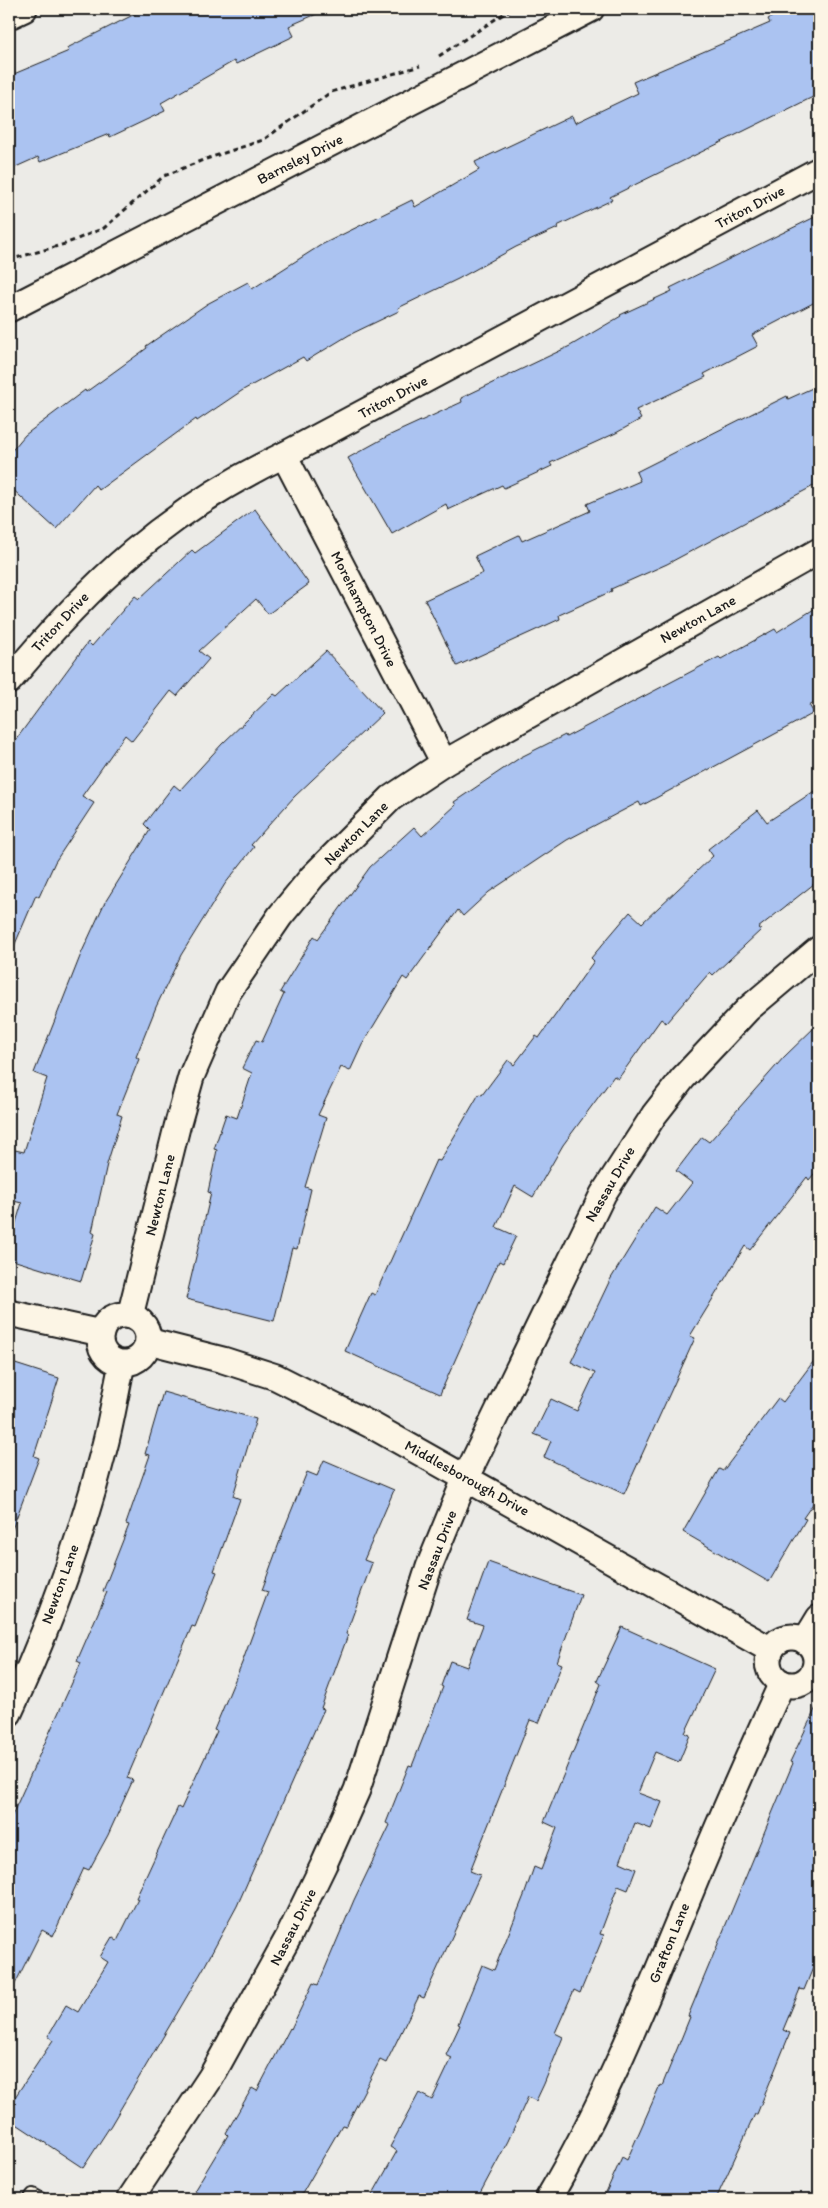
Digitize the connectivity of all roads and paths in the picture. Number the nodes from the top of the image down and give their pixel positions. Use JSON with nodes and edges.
{"nodes":[{"id":1,"x":24,"y":9,"type":"edge"},
{"id":2,"x":511,"y":9,"type":"edge"},
{"id":3,"x":591,"y":9,"type":"edge"},
{"id":4,"x":9,"y":16,"type":"edge"},
{"id":5,"x":436,"y":57,"type":"dead end"},
{"id":6,"x":422,"y":65,"type":"dead end"},
{"id":7,"x":819,"y":170,"type":"edge"},
{"id":8,"x":9,"y":260,"type":"edge"},
{"id":9,"x":9,"y":309,"type":"edge"},
{"id":10,"x":284,"y":455,"type":"junction"},
{"id":11,"x":819,"y":551,"type":"edge"},
{"id":12,"x":9,"y":681,"type":"edge"},
{"id":13,"x":444,"y":763,"type":"junction"},
{"id":14,"x":819,"y":949,"type":"edge"},
{"id":15,"x":9,"y":1313,"type":"edge"},
{"id":16,"x":130,"y":1316,"type":"junction"},
{"id":17,"x":101,"y":1333,"type":"junction"},
{"id":18,"x":148,"y":1341,"type":"junction"},
{"id":19,"x":122,"y":1364,"type":"junction"},
{"id":20,"x":466,"y":1477,"type":"junction"},
{"id":21,"x":819,"y":1618,"type":"edge"},
{"id":22,"x":805,"y":1640,"type":"junction"},
{"id":23,"x":771,"y":1650,"type":"junction"},
{"id":24,"x":817,"y":1671,"type":"edge"},
{"id":25,"x":782,"y":1683,"type":"junction"},
{"id":26,"x":9,"y":1714,"type":"edge"},
{"id":27,"x":30,"y":2199,"type":"edge"},
{"id":28,"x":40,"y":2199,"type":"edge"},
{"id":29,"x":130,"y":2199,"type":"edge"},
{"id":30,"x":548,"y":2199,"type":"edge"}],
"edges":[{"from":1,"to":4,"type":"street"},
{"from":2,"to":5,"type":"path"},
{"from":3,"to":9,"type":"street","name":"Barnsley Drive"},
{"from":6,"to":8,"type":"path"},
{"from":7,"to":10,"type":"street","name":"Triton Drive"},
{"from":10,"to":12,"type":"street","name":"Triton Drive"},
{"from":10,"to":13,"type":"street","name":"Morehampton Drive"},
{"from":11,"to":13,"type":"street","name":"Newton Lane"},
{"from":13,"to":16,"type":"street","name":"Newton Lane"},
{"from":14,"to":20,"type":"street","name":"Nassau Drive"},
{"from":15,"to":17,"type":"street"},
{"from":16,"to":17,"type":"street"},
{"from":16,"to":18,"type":"street"},
{"from":17,"to":19,"type":"street"},
{"from":18,"to":19,"type":"street"},
{"from":18,"to":20,"type":"street","name":"Middlesborough Drive"},
{"from":19,"to":26,"type":"street","name":"Newton Lane"},
{"from":20,"to":23,"type":"street","name":"Middlesborough Drive"},
{"from":20,"to":29,"type":"street","name":"Nassau Drive"},
{"from":21,"to":22,"type":"street"},
{"from":22,"to":23,"type":"street"},
{"from":22,"to":24,"type":"street"},
{"from":23,"to":25,"type":"street"},
{"from":24,"to":25,"type":"street"},
{"from":25,"to":30,"type":"street","name":"Grafton Lane"},
{"from":27,"to":28,"type":"lane"}]}
